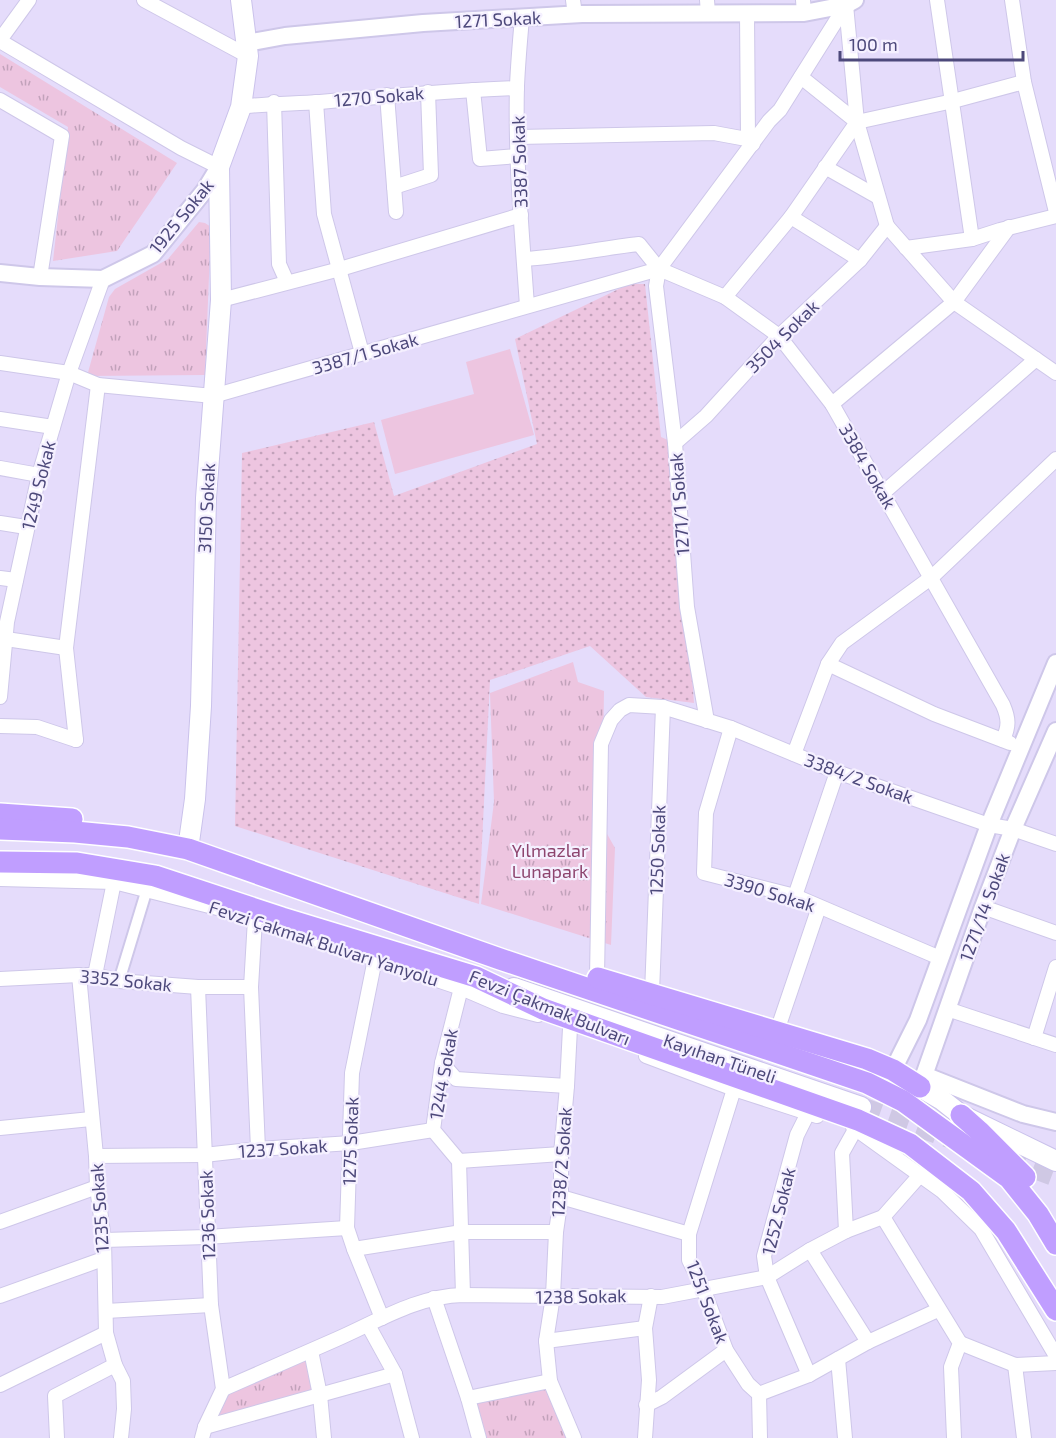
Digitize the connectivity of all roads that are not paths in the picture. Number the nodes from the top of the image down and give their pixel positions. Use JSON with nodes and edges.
{"nodes":[{"id":1,"x":29,"y":0,"type":"edge"},
{"id":2,"x":240,"y":0,"type":"edge"},
{"id":3,"x":937,"y":0,"type":"edge"},
{"id":4,"x":1012,"y":0,"type":"edge"},
{"id":5,"x":148,"y":1,"type":"edge"},
{"id":6,"x":851,"y":3,"type":"edge"},
{"id":7,"x":804,"y":6,"type":"edge"},
{"id":8,"x":574,"y":7,"type":"edge"},
{"id":9,"x":640,"y":7,"type":"edge"},
{"id":10,"x":707,"y":7,"type":"edge"},
{"id":11,"x":747,"y":13,"type":"junction"},
{"id":12,"x":522,"y":18,"type":"junction"},
{"id":13,"x":0,"y":41,"type":"edge"},
{"id":14,"x":248,"y":49,"type":"junction"},
{"id":15,"x":801,"y":77,"type":"junction"},
{"id":16,"x":1023,"y":82,"type":"junction"},
{"id":17,"x":517,"y":88,"type":"junction"},
{"id":18,"x":473,"y":90,"type":"junction"},
{"id":19,"x":428,"y":92,"type":"junction"},
{"id":20,"x":387,"y":95,"type":"junction"},
{"id":21,"x":0,"y":100,"type":"edge"},
{"id":22,"x":953,"y":101,"type":"junction"},
{"id":23,"x":274,"y":102,"type":"junction"},
{"id":24,"x":316,"y":102,"type":"junction"},
{"id":25,"x":241,"y":107,"type":"junction"},
{"id":26,"x":857,"y":122,"type":"junction"},
{"id":27,"x":518,"y":137,"type":"junction"},
{"id":28,"x":750,"y":142,"type":"junction"},
{"id":29,"x":518,"y":156,"type":"junction"},
{"id":30,"x":219,"y":167,"type":"junction"},
{"id":31,"x":825,"y":167,"type":"junction"},
{"id":32,"x":394,"y":187,"type":"junction"},
{"id":33,"x":878,"y":197,"type":"junction"},
{"id":34,"x":396,"y":212,"type":"dead end"},
{"id":35,"x":1056,"y":214,"type":"edge"},
{"id":36,"x":520,"y":216,"type":"junction"},
{"id":37,"x":790,"y":217,"type":"junction"},
{"id":38,"x":887,"y":226,"type":"junction"},
{"id":39,"x":1009,"y":227,"type":"junction"},
{"id":40,"x":972,"y":239,"type":"junction"},
{"id":41,"x":906,"y":248,"type":"junction"},
{"id":42,"x":524,"y":259,"type":"junction"},
{"id":43,"x":860,"y":260,"type":"junction"},
{"id":44,"x":340,"y":269,"type":"junction"},
{"id":45,"x":660,"y":269,"type":"junction"},
{"id":46,"x":0,"y":273,"type":"edge"},
{"id":47,"x":40,"y":277,"type":"junction"},
{"id":48,"x":102,"y":279,"type":"junction"},
{"id":49,"x":287,"y":282,"type":"junction"},
{"id":50,"x":725,"y":297,"type":"junction"},
{"id":51,"x":220,"y":300,"type":"junction"},
{"id":52,"x":954,"y":302,"type":"junction"},
{"id":53,"x":527,"y":306,"type":"junction"},
{"id":54,"x":779,"y":336,"type":"junction"},
{"id":55,"x":362,"y":353,"type":"junction"},
{"id":56,"x":1036,"y":359,"type":"junction"},
{"id":57,"x":0,"y":363,"type":"edge"},
{"id":58,"x":69,"y":373,"type":"junction"},
{"id":59,"x":1056,"y":373,"type":"edge"},
{"id":60,"x":98,"y":385,"type":"junction"},
{"id":61,"x":213,"y":396,"type":"junction"},
{"id":62,"x":832,"y":404,"type":"junction"},
{"id":63,"x":0,"y":419,"type":"edge"},
{"id":64,"x":53,"y":427,"type":"junction"},
{"id":65,"x":675,"y":443,"type":"junction"},
{"id":66,"x":1056,"y":459,"type":"edge"},
{"id":67,"x":0,"y":468,"type":"edge"},
{"id":68,"x":39,"y":475,"type":"junction"},
{"id":69,"x":884,"y":492,"type":"junction"},
{"id":70,"x":0,"y":523,"type":"edge"},
{"id":71,"x":26,"y":527,"type":"junction"},
{"id":72,"x":932,"y":577,"type":"junction"},
{"id":73,"x":0,"y":578,"type":"edge"},
{"id":74,"x":16,"y":580,"type":"junction"},
{"id":75,"x":4,"y":621,"type":"edge"},
{"id":76,"x":6,"y":639,"type":"junction"},
{"id":77,"x":66,"y":648,"type":"junction"},
{"id":78,"x":1056,"y":663,"type":"edge"},
{"id":79,"x":828,"y":664,"type":"junction"},
{"id":80,"x":0,"y":688,"type":"edge"},
{"id":81,"x":663,"y":707,"type":"junction"},
{"id":82,"x":707,"y":721,"type":"junction"},
{"id":83,"x":0,"y":726,"type":"edge"},
{"id":84,"x":731,"y":728,"type":"junction"},
{"id":85,"x":1056,"y":731,"type":"edge"},
{"id":86,"x":1003,"y":740,"type":"junction"},
{"id":87,"x":1020,"y":747,"type":"junction"},
{"id":88,"x":794,"y":754,"type":"junction"},
{"id":89,"x":837,"y":772,"type":"junction"},
{"id":90,"x":0,"y":814,"type":"edge"},
{"id":91,"x":103,"y":822,"type":"junction"},
{"id":92,"x":988,"y":825,"type":"junction"},
{"id":93,"x":0,"y":829,"type":"edge"},
{"id":94,"x":1013,"y":830,"type":"junction"},
{"id":95,"x":128,"y":837,"type":"junction"},
{"id":96,"x":189,"y":843,"type":"junction"},
{"id":97,"x":1056,"y":844,"type":"edge"},
{"id":98,"x":0,"y":862,"type":"edge"},
{"id":99,"x":0,"y":879,"type":"edge"},
{"id":100,"x":114,"y":882,"type":"junction"},
{"id":101,"x":147,"y":889,"type":"junction"},
{"id":102,"x":795,"y":896,"type":"junction"},
{"id":103,"x":819,"y":907,"type":"junction"},
{"id":104,"x":983,"y":907,"type":"junction"},
{"id":105,"x":255,"y":919,"type":"junction"},
{"id":106,"x":1056,"y":933,"type":"edge"},
{"id":107,"x":940,"y":958,"type":"junction"},
{"id":108,"x":375,"y":959,"type":"junction"},
{"id":109,"x":1056,"y":967,"type":"edge"},
{"id":110,"x":79,"y":975,"type":"junction"},
{"id":111,"x":95,"y":975,"type":"junction"},
{"id":112,"x":597,"y":977,"type":"junction"},
{"id":113,"x":0,"y":979,"type":"edge"},
{"id":114,"x":119,"y":981,"type":"junction"},
{"id":115,"x":469,"y":982,"type":"junction"},
{"id":116,"x":198,"y":987,"type":"junction"},
{"id":117,"x":252,"y":987,"type":"junction"},
{"id":118,"x":652,"y":993,"type":"junction"},
{"id":119,"x":947,"y":1008,"type":"junction"},
{"id":120,"x":570,"y":1028,"type":"junction"},
{"id":121,"x":777,"y":1031,"type":"junction"},
{"id":122,"x":1034,"y":1038,"type":"junction"},
{"id":123,"x":1056,"y":1045,"type":"edge"},
{"id":124,"x":442,"y":1063,"type":"junction"},
{"id":125,"x":893,"y":1070,"type":"junction"},
{"id":126,"x":922,"y":1081,"type":"junction"},
{"id":127,"x":567,"y":1086,"type":"junction"},
{"id":128,"x":734,"y":1089,"type":"junction"},
{"id":129,"x":861,"y":1107,"type":"tunnel mouth"},
{"id":130,"x":808,"y":1113,"type":"junction"},
{"id":131,"x":960,"y":1115,"type":"junction"},
{"id":132,"x":91,"y":1119,"type":"junction"},
{"id":133,"x":1056,"y":1122,"type":"edge"},
{"id":134,"x":0,"y":1128,"type":"edge"},
{"id":135,"x":856,"y":1128,"type":"junction"},
{"id":136,"x":433,"y":1130,"type":"junction"},
{"id":137,"x":351,"y":1143,"type":"junction"},
{"id":138,"x":258,"y":1149,"type":"junction"},
{"id":139,"x":561,"y":1154,"type":"junction"},
{"id":140,"x":204,"y":1155,"type":"junction"},
{"id":141,"x":96,"y":1156,"type":"junction"},
{"id":142,"x":459,"y":1161,"type":"junction"},
{"id":143,"x":1056,"y":1161,"type":"edge"},
{"id":144,"x":921,"y":1174,"type":"junction"},
{"id":145,"x":97,"y":1187,"type":"junction"},
{"id":146,"x":561,"y":1197,"type":"junction"},
{"id":147,"x":883,"y":1216,"type":"junction"},
{"id":148,"x":1056,"y":1217,"type":"edge"},
{"id":149,"x":0,"y":1222,"type":"edge"},
{"id":150,"x":348,"y":1228,"type":"junction"},
{"id":151,"x":846,"y":1231,"type":"junction"},
{"id":152,"x":462,"y":1232,"type":"junction"},
{"id":153,"x":556,"y":1232,"type":"junction"},
{"id":154,"x":689,"y":1234,"type":"junction"},
{"id":155,"x":207,"y":1237,"type":"junction"},
{"id":156,"x":104,"y":1240,"type":"junction"},
{"id":157,"x":1056,"y":1244,"type":"edge"},
{"id":158,"x":354,"y":1249,"type":"junction"},
{"id":159,"x":810,"y":1250,"type":"junction"},
{"id":160,"x":103,"y":1259,"type":"junction"},
{"id":161,"x":767,"y":1277,"type":"junction"},
{"id":162,"x":703,"y":1288,"type":"junction"},
{"id":163,"x":463,"y":1295,"type":"junction"},
{"id":164,"x":0,"y":1296,"type":"edge"},
{"id":165,"x":553,"y":1296,"type":"junction"},
{"id":166,"x":651,"y":1296,"type":"junction"},
{"id":167,"x":434,"y":1298,"type":"junction"},
{"id":168,"x":211,"y":1305,"type":"junction"},
{"id":169,"x":938,"y":1310,"type":"junction"},
{"id":170,"x":1056,"y":1310,"type":"edge"},
{"id":171,"x":106,"y":1311,"type":"junction"},
{"id":172,"x":382,"y":1318,"type":"junction"},
{"id":173,"x":368,"y":1325,"type":"junction"},
{"id":174,"x":645,"y":1328,"type":"junction"},
{"id":175,"x":106,"y":1333,"type":"junction"},
{"id":176,"x":546,"y":1341,"type":"junction"},
{"id":177,"x":868,"y":1342,"type":"junction"},
{"id":178,"x":960,"y":1343,"type":"junction"},
{"id":179,"x":726,"y":1350,"type":"junction"},
{"id":180,"x":311,"y":1351,"type":"junction"},
{"id":181,"x":1056,"y":1356,"type":"edge"},
{"id":182,"x":838,"y":1359,"type":"junction"},
{"id":183,"x":1056,"y":1363,"type":"edge"},
{"id":184,"x":115,"y":1365,"type":"junction"},
{"id":185,"x":1015,"y":1365,"type":"junction"},
{"id":186,"x":395,"y":1374,"type":"junction"},
{"id":187,"x":809,"y":1374,"type":"junction"},
{"id":188,"x":550,"y":1381,"type":"junction"},
{"id":189,"x":0,"y":1385,"type":"edge"},
{"id":190,"x":222,"y":1389,"type":"junction"},
{"id":191,"x":759,"y":1394,"type":"junction"},
{"id":192,"x":320,"y":1395,"type":"junction"},
{"id":193,"x":468,"y":1398,"type":"junction"},
{"id":194,"x":646,"y":1404,"type":"junction"},
{"id":195,"x":204,"y":1433,"type":"edge"},
{"id":196,"x":57,"y":1438,"type":"edge"},
{"id":197,"x":121,"y":1438,"type":"edge"},
{"id":198,"x":324,"y":1438,"type":"edge"},
{"id":199,"x":412,"y":1438,"type":"edge"},
{"id":200,"x":479,"y":1438,"type":"edge"},
{"id":201,"x":574,"y":1438,"type":"edge"},
{"id":202,"x":645,"y":1438,"type":"edge"},
{"id":203,"x":760,"y":1438,"type":"edge"},
{"id":204,"x":845,"y":1438,"type":"edge"},
{"id":205,"x":954,"y":1438,"type":"edge"},
{"id":206,"x":1024,"y":1438,"type":"edge"}],
"edges":[{"from":1,"to":13,"type":"street"},
{"from":2,"to":14,"type":"main road"},
{"from":3,"to":22,"type":"street"},
{"from":4,"to":16,"type":"street"},
{"from":5,"to":14,"type":"street"},
{"from":6,"to":7,"type":"street","name":"1271 Sokak"},
{"from":6,"to":15,"type":"street"},
{"from":6,"to":26,"type":"street"},
{"from":7,"to":11,"type":"street","name":"1271 Sokak"},
{"from":8,"to":9,"type":"street","name":"1271 Sokak"},
{"from":8,"to":12,"type":"street","name":"1271 Sokak"},
{"from":9,"to":10,"type":"street","name":"1271 Sokak"},
{"from":10,"to":11,"type":"street","name":"1271 Sokak"},
{"from":11,"to":28,"type":"street"},
{"from":12,"to":14,"type":"street","name":"1271 Sokak"},
{"from":12,"to":17,"type":"street","name":"3387 Sokak"},
{"from":13,"to":30,"type":"street"},
{"from":14,"to":25,"type":"main road"},
{"from":15,"to":26,"type":"street"},
{"from":15,"to":28,"type":"street"},
{"from":16,"to":22,"type":"street"},
{"from":16,"to":35,"type":"street"},
{"from":17,"to":18,"type":"street","name":"1270 Sokak"},
{"from":17,"to":27,"type":"street","name":"3387 Sokak"},
{"from":18,"to":19,"type":"street","name":"1270 Sokak"},
{"from":18,"to":29,"type":"street"},
{"from":19,"to":20,"type":"street","name":"1270 Sokak"},
{"from":19,"to":32,"type":"street"},
{"from":20,"to":24,"type":"street","name":"1270 Sokak"},
{"from":20,"to":32,"type":"street"},
{"from":21,"to":47,"type":"street"},
{"from":22,"to":26,"type":"street"},
{"from":22,"to":40,"type":"street"},
{"from":23,"to":24,"type":"street","name":"1270 Sokak"},
{"from":23,"to":25,"type":"street","name":"1270 Sokak"},
{"from":23,"to":49,"type":"street"},
{"from":24,"to":44,"type":"street"},
{"from":25,"to":30,"type":"main road"},
{"from":26,"to":31,"type":"street"},
{"from":26,"to":33,"type":"street"},
{"from":27,"to":28,"type":"street"},
{"from":27,"to":29,"type":"street","name":"3387 Sokak"},
{"from":28,"to":45,"type":"street"},
{"from":29,"to":36,"type":"street","name":"3387 Sokak"},
{"from":30,"to":48,"type":"street","name":"1925 Sokak"},
{"from":30,"to":51,"type":"main road","name":"3150 Sokak"},
{"from":31,"to":33,"type":"street"},
{"from":31,"to":37,"type":"street"},
{"from":32,"to":34,"type":"street"},
{"from":33,"to":38,"type":"street"},
{"from":35,"to":39,"type":"street"},
{"from":36,"to":42,"type":"street","name":"3387 Sokak"},
{"from":36,"to":44,"type":"street"},
{"from":37,"to":43,"type":"street"},
{"from":37,"to":50,"type":"street"},
{"from":38,"to":41,"type":"street"},
{"from":38,"to":43,"type":"street","name":"3504 Sokak"},
{"from":39,"to":40,"type":"street"},
{"from":39,"to":52,"type":"street"},
{"from":40,"to":41,"type":"street"},
{"from":41,"to":52,"type":"street"},
{"from":42,"to":45,"type":"street"},
{"from":42,"to":53,"type":"street","name":"3387 Sokak"},
{"from":43,"to":54,"type":"street","name":"3504 Sokak"},
{"from":44,"to":49,"type":"street"},
{"from":44,"to":55,"type":"street"},
{"from":45,"to":50,"type":"street","name":"3384 Sokak"},
{"from":45,"to":53,"type":"street","name":"3387/1 Sokak"},
{"from":45,"to":65,"type":"street","name":"1271/1 Sokak"},
{"from":46,"to":47,"type":"street","name":"1925 Sokak"},
{"from":47,"to":48,"type":"street","name":"1925 Sokak"},
{"from":48,"to":58,"type":"street","name":"1249 Sokak"},
{"from":49,"to":51,"type":"street"},
{"from":50,"to":54,"type":"street","name":"3384 Sokak"},
{"from":51,"to":61,"type":"main road","name":"3150 Sokak"},
{"from":52,"to":56,"type":"street"},
{"from":52,"to":62,"type":"street"},
{"from":53,"to":55,"type":"street","name":"3387/1 Sokak"},
{"from":54,"to":62,"type":"street","name":"3384 Sokak"},
{"from":54,"to":65,"type":"street","name":"3504 Sokak"},
{"from":55,"to":61,"type":"street","name":"3387/1 Sokak"},
{"from":56,"to":59,"type":"street"},
{"from":56,"to":69,"type":"street"},
{"from":57,"to":58,"type":"street","name":"3387/1 Sokak"},
{"from":58,"to":60,"type":"street","name":"3387/1 Sokak"},
{"from":58,"to":64,"type":"street","name":"1249 Sokak"},
{"from":60,"to":61,"type":"street","name":"3387/1 Sokak"},
{"from":60,"to":77,"type":"street"},
{"from":61,"to":96,"type":"main road","name":"3150 Sokak"},
{"from":62,"to":69,"type":"street","name":"3384 Sokak"},
{"from":63,"to":64,"type":"street"},
{"from":64,"to":68,"type":"street","name":"1249 Sokak"},
{"from":65,"to":82,"type":"street","name":"1271/1 Sokak"},
{"from":66,"to":72,"type":"street"},
{"from":67,"to":68,"type":"street"},
{"from":68,"to":71,"type":"street","name":"1249 Sokak"},
{"from":69,"to":72,"type":"street","name":"3384 Sokak"},
{"from":70,"to":71,"type":"street"},
{"from":71,"to":74,"type":"street","name":"1249 Sokak"},
{"from":72,"to":79,"type":"street"},
{"from":72,"to":86,"type":"street","name":"3384 Sokak"},
{"from":73,"to":74,"type":"street"},
{"from":74,"to":75,"type":"street","name":"1249 Sokak"},
{"from":75,"to":76,"type":"street","name":"1249 Sokak"},
{"from":76,"to":77,"type":"street"},
{"from":76,"to":80,"type":"street","name":"1249 Sokak"},
{"from":77,"to":83,"type":"street"},
{"from":78,"to":87,"type":"street"},
{"from":79,"to":86,"type":"street"},
{"from":79,"to":88,"type":"street"},
{"from":81,"to":82,"type":"street","name":"3384/2 Sokak"},
{"from":81,"to":112,"type":"street","name":"3384/2 Sokak"},
{"from":81,"to":118,"type":"street","name":"1250 Sokak"},
{"from":82,"to":84,"type":"street","name":"3384/2 Sokak"},
{"from":84,"to":88,"type":"street","name":"3384/2 Sokak"},
{"from":84,"to":102,"type":"street","name":"3390 Sokak"},
{"from":85,"to":94,"type":"street","name":"1271/14 Sokak"},
{"from":86,"to":87,"type":"street"},
{"from":87,"to":92,"type":"street"},
{"from":88,"to":89,"type":"street","name":"3384/2 Sokak"},
{"from":89,"to":92,"type":"street","name":"3384/2 Sokak"},
{"from":89,"to":102,"type":"street"},
{"from":90,"to":91,"type":"main road"},
{"from":91,"to":95,"type":"main road"},
{"from":91,"to":96,"type":"main road"},
{"from":92,"to":94,"type":"street","name":"3384/2 Sokak"},
{"from":92,"to":107,"type":"street"},
{"from":93,"to":95,"type":"main road","name":"Fevzi Çakmak Bulvarı"},
{"from":94,"to":97,"type":"street","name":"3384/2 Sokak"},
{"from":94,"to":104,"type":"street","name":"1271/14 Sokak"},
{"from":95,"to":96,"type":"main road","name":"Fevzi Çakmak Bulvarı"},
{"from":96,"to":112,"type":"main road"},
{"from":96,"to":157,"type":"main road","name":"Fevzi Çakmak Bulvarı"},
{"from":98,"to":115,"type":"main road","name":"Fevzi Çakmak Bulvarı"},
{"from":99,"to":100,"type":"street","name":"Fevzi Çakmak Bulvarı Yanyolu"},
{"from":100,"to":101,"type":"street","name":"Fevzi Çakmak Bulvarı Yanyolu"},
{"from":100,"to":111,"type":"street"},
{"from":101,"to":105,"type":"street","name":"Fevzi Çakmak Bulvarı Yanyolu"},
{"from":101,"to":114,"type":"street"},
{"from":102,"to":103,"type":"street","name":"3390 Sokak"},
{"from":103,"to":107,"type":"street","name":"3390 Sokak"},
{"from":103,"to":121,"type":"street"},
{"from":104,"to":106,"type":"street"},
{"from":104,"to":119,"type":"street","name":"1271/14 Sokak"},
{"from":105,"to":108,"type":"street","name":"Fevzi Çakmak Bulvarı Yanyolu"},
{"from":105,"to":117,"type":"street"},
{"from":107,"to":125,"type":"street"},
{"from":108,"to":115,"type":"street","name":"Fevzi Çakmak Bulvarı Yanyolu"},
{"from":108,"to":137,"type":"street","name":"1275 Sokak"},
{"from":109,"to":122,"type":"street"},
{"from":110,"to":111,"type":"street","name":"3352 Sokak"},
{"from":110,"to":113,"type":"street","name":"3352 Sokak"},
{"from":110,"to":132,"type":"street","name":"1235 Sokak"},
{"from":111,"to":114,"type":"street","name":"3352 Sokak"},
{"from":112,"to":118,"type":"main road"},
{"from":114,"to":116,"type":"street","name":"3352 Sokak"},
{"from":115,"to":120,"type":"street","name":"Fevzi Çakmak Bulvarı Yanyolu"},
{"from":115,"to":124,"type":"street","name":"1244 Sokak"},
{"from":115,"to":129,"type":"main road","name":"Kayıhan Tüneli"},
{"from":115,"to":170,"type":"main road","name":"Fevzi Çakmak Bulvarı"},
{"from":116,"to":117,"type":"street","name":"3352 Sokak"},
{"from":116,"to":140,"type":"street","name":"1236 Sokak"},
{"from":117,"to":138,"type":"street"},
{"from":118,"to":121,"type":"main road"},
{"from":119,"to":122,"type":"street"},
{"from":119,"to":126,"type":"street","name":"1271/14 Sokak"},
{"from":120,"to":127,"type":"street","name":"1238/2 Sokak"},
{"from":120,"to":128,"type":"street","name":"Fevzi Çakmak Bulvarı Yanyolu"},
{"from":121,"to":125,"type":"main road"},
{"from":122,"to":123,"type":"street"},
{"from":124,"to":127,"type":"street"},
{"from":124,"to":136,"type":"street","name":"1244 Sokak"},
{"from":125,"to":126,"type":"main road"},
{"from":126,"to":131,"type":"main road"},
{"from":126,"to":133,"type":"street"},
{"from":127,"to":139,"type":"street","name":"1238/2 Sokak"},
{"from":128,"to":130,"type":"street","name":"Fevzi Çakmak Bulvarı Yanyolu"},
{"from":128,"to":154,"type":"street","name":"1251 Sokak"},
{"from":130,"to":135,"type":"street","name":"Fevzi Çakmak Bulvarı Yanyolu"},
{"from":130,"to":161,"type":"street","name":"1252 Sokak"},
{"from":131,"to":143,"type":"main road"},
{"from":131,"to":148,"type":"main road"},
{"from":132,"to":134,"type":"street"},
{"from":132,"to":141,"type":"street","name":"1235 Sokak"},
{"from":135,"to":144,"type":"street","name":"Fevzi Çakmak Bulvarı Yanyolu"},
{"from":135,"to":151,"type":"street"},
{"from":136,"to":137,"type":"street","name":"1237 Sokak"},
{"from":136,"to":142,"type":"street","name":"1244 Sokak"},
{"from":137,"to":138,"type":"street","name":"1237 Sokak"},
{"from":137,"to":150,"type":"street","name":"1275 Sokak"},
{"from":138,"to":140,"type":"street","name":"1237 Sokak"},
{"from":139,"to":142,"type":"street"},
{"from":139,"to":146,"type":"street","name":"1238/2 Sokak"},
{"from":140,"to":141,"type":"street","name":"1237 Sokak"},
{"from":140,"to":155,"type":"street","name":"1236 Sokak"},
{"from":141,"to":145,"type":"street","name":"1235 Sokak"},
{"from":142,"to":152,"type":"street"},
{"from":144,"to":147,"type":"street","name":"1238 Sokak"},
{"from":144,"to":181,"type":"street","name":"Fevzi Çakmak Bulvarı Yanyolu"},
{"from":145,"to":149,"type":"street"},
{"from":145,"to":156,"type":"street","name":"1235 Sokak"},
{"from":146,"to":153,"type":"street","name":"1238/2 Sokak"},
{"from":146,"to":154,"type":"street"},
{"from":147,"to":151,"type":"street","name":"1238 Sokak"},
{"from":147,"to":169,"type":"street"},
{"from":150,"to":155,"type":"street"},
{"from":150,"to":158,"type":"street","name":"1275 Sokak"},
{"from":151,"to":159,"type":"street","name":"1238 Sokak"},
{"from":152,"to":153,"type":"street"},
{"from":152,"to":158,"type":"street"},
{"from":152,"to":163,"type":"street"},
{"from":153,"to":165,"type":"street","name":"1238/2 Sokak"},
{"from":154,"to":162,"type":"street","name":"1251 Sokak"},
{"from":155,"to":156,"type":"street"},
{"from":155,"to":168,"type":"street","name":"1236 Sokak"},
{"from":156,"to":160,"type":"street","name":"1235 Sokak"},
{"from":158,"to":172,"type":"street","name":"1275 Sokak"},
{"from":159,"to":161,"type":"street","name":"1238 Sokak"},
{"from":159,"to":177,"type":"street"},
{"from":160,"to":164,"type":"street"},
{"from":160,"to":171,"type":"street","name":"1235 Sokak"},
{"from":161,"to":162,"type":"street","name":"1238 Sokak"},
{"from":161,"to":187,"type":"street","name":"1252 Sokak"},
{"from":162,"to":166,"type":"street","name":"1238 Sokak"},
{"from":162,"to":179,"type":"street","name":"1251 Sokak"},
{"from":163,"to":165,"type":"street","name":"1238 Sokak"},
{"from":163,"to":167,"type":"street","name":"1238 Sokak"},
{"from":165,"to":166,"type":"street","name":"1238 Sokak"},
{"from":165,"to":176,"type":"street","name":"1238/2 Sokak"},
{"from":166,"to":174,"type":"street"},
{"from":167,"to":172,"type":"street","name":"1238 Sokak"},
{"from":167,"to":193,"type":"street"},
{"from":168,"to":171,"type":"street"},
{"from":168,"to":190,"type":"street","name":"1236 Sokak"},
{"from":169,"to":177,"type":"street"},
{"from":169,"to":178,"type":"street"},
{"from":171,"to":175,"type":"street","name":"1235 Sokak"},
{"from":172,"to":173,"type":"street","name":"1238 Sokak"},
{"from":173,"to":180,"type":"street","name":"1238 Sokak"},
{"from":173,"to":186,"type":"street"},
{"from":174,"to":176,"type":"street","name":"1238 Sokak"},
{"from":174,"to":194,"type":"street"},
{"from":175,"to":184,"type":"street","name":"1235 Sokak"},
{"from":175,"to":189,"type":"street"},
{"from":176,"to":188,"type":"street","name":"1238/2 Sokak"},
{"from":177,"to":182,"type":"street"},
{"from":178,"to":185,"type":"street"},
{"from":178,"to":205,"type":"street"},
{"from":179,"to":191,"type":"street","name":"1251 Sokak"},
{"from":179,"to":194,"type":"street"},
{"from":180,"to":190,"type":"street","name":"1238 Sokak"},
{"from":180,"to":192,"type":"street"},
{"from":182,"to":187,"type":"street"},
{"from":182,"to":204,"type":"street"},
{"from":183,"to":185,"type":"street"},
{"from":184,"to":196,"type":"street"},
{"from":184,"to":197,"type":"street","name":"1235 Sokak"},
{"from":185,"to":206,"type":"street"},
{"from":186,"to":192,"type":"street"},
{"from":186,"to":199,"type":"street"},
{"from":187,"to":191,"type":"street"},
{"from":188,"to":193,"type":"street"},
{"from":188,"to":201,"type":"street","name":"1238/2 Sokak"},
{"from":190,"to":195,"type":"street"},
{"from":191,"to":203,"type":"street"},
{"from":192,"to":195,"type":"street"},
{"from":192,"to":198,"type":"street"},
{"from":193,"to":200,"type":"street"},
{"from":194,"to":202,"type":"street"}]}
